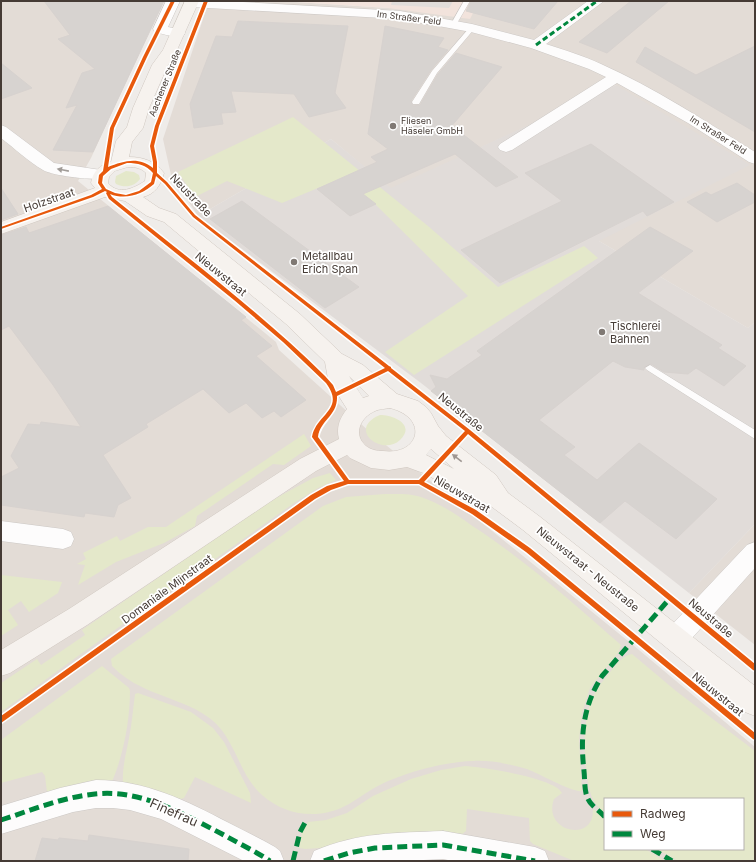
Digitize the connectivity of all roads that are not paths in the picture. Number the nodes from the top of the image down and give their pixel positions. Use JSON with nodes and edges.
{"nodes":[{"id":1,"x":173,"y":1,"type":"edge"},
{"id":2,"x":467,"y":1,"type":"edge"},
{"id":3,"x":597,"y":1,"type":"edge"},
{"id":4,"x":192,"y":2,"type":"edge"},
{"id":5,"x":454,"y":24,"type":"junction"},
{"id":6,"x":472,"y":28,"type":"junction"},
{"id":7,"x":178,"y":33,"type":"junction"},
{"id":8,"x":536,"y":45,"type":"junction"},
{"id":9,"x":617,"y":77,"type":"junction"},
{"id":10,"x":416,"y":102,"type":"dead end"},
{"id":11,"x":135,"y":128,"type":"junction"},
{"id":12,"x":1,"y":130,"type":"edge"},
{"id":13,"x":506,"y":147,"type":"dead end"},
{"id":14,"x":755,"y":159,"type":"edge"},
{"id":15,"x":138,"y":163,"type":"junction"},
{"id":16,"x":119,"y":164,"type":"junction"},
{"id":17,"x":102,"y":183,"type":"junction"},
{"id":18,"x":148,"y":187,"type":"junction"},
{"id":19,"x":128,"y":195,"type":"junction"},
{"id":20,"x":170,"y":218,"type":"junction"},
{"id":21,"x":1,"y":228,"type":"edge"},
{"id":22,"x":335,"y":359,"type":"junction"},
{"id":23,"x":650,"y":368,"type":"dead end"},
{"id":24,"x":390,"y":400,"type":"junction"},
{"id":25,"x":359,"y":410,"type":"junction"},
{"id":26,"x":427,"y":429,"type":"junction"},
{"id":27,"x":755,"y":434,"type":"edge"},
{"id":28,"x":350,"y":443,"type":"junction"},
{"id":29,"x":409,"y":458,"type":"junction"},
{"id":30,"x":500,"y":500,"type":"junction"},
{"id":31,"x":1,"y":531,"type":"edge"},
{"id":32,"x":63,"y":539,"type":"dead end"},
{"id":33,"x":755,"y":552,"type":"edge"},
{"id":34,"x":676,"y":639,"type":"junction"},
{"id":35,"x":1,"y":664,"type":"edge"},
{"id":36,"x":755,"y":703,"type":"edge"},
{"id":37,"x":1,"y":820,"type":"edge"},
{"id":38,"x":270,"y":861,"type":"edge"},
{"id":39,"x":324,"y":861,"type":"edge"},
{"id":40,"x":535,"y":861,"type":"edge"}],
"edges":[{"from":1,"to":7,"type":"street"},
{"from":2,"to":5,"type":"lane"},
{"from":3,"to":8,"type":"street"},
{"from":4,"to":5,"type":"street","name":"Im Straßer Feld"},
{"from":4,"to":7,"type":"main road"},
{"from":5,"to":6,"type":"street","name":"Im Straßer Feld"},
{"from":6,"to":8,"type":"street","name":"Im Straßer Feld"},
{"from":6,"to":10,"type":"lane"},
{"from":7,"to":11,"type":"main road"},
{"from":8,"to":9,"type":"street","name":"Im Straßer Feld"},
{"from":9,"to":13,"type":"street"},
{"from":9,"to":14,"type":"street","name":"Im Straßer Feld"},
{"from":11,"to":15,"type":"main road"},
{"from":11,"to":16,"type":"main road"},
{"from":17,"to":12,"type":"street","one_way":true},
{"from":15,"to":16,"type":"main road"},
{"from":15,"to":18,"type":"main road"},
{"from":16,"to":17,"type":"main road"},
{"from":17,"to":19,"type":"main road"},
{"from":17,"to":21,"type":"main road","name":"Holzstraat"},
{"from":18,"to":19,"type":"main road"},
{"from":18,"to":20,"type":"main road"},
{"from":19,"to":20,"type":"main road"},
{"from":20,"to":22,"type":"main road"},
{"from":22,"to":24,"type":"main road"},
{"from":22,"to":25,"type":"main road"},
{"from":23,"to":27,"type":"lane"},
{"from":24,"to":25,"type":"main road"},
{"from":24,"to":26,"type":"main road"},
{"from":25,"to":28,"type":"main road"},
{"from":26,"to":29,"type":"main road"},
{"from":30,"to":26,"type":"main road","name":"Nieuwstraat - Neustraße","one_way":true},
{"from":28,"to":29,"type":"main road"},
{"from":28,"to":35,"type":"main road"},
{"from":29,"to":30,"type":"main road","name":"Nieuwstraat"},
{"from":30,"to":34,"type":"main road","name":"Nieuwstraat - Neustraße"},
{"from":31,"to":32,"type":"street"},
{"from":33,"to":34,"type":"street"},
{"from":34,"to":36,"type":"main road","name":"Nieuwstraat - Neustraße"},
{"from":37,"to":38,"type":"street","name":"Finefrau"},
{"from":39,"to":40,"type":"street"}]}
